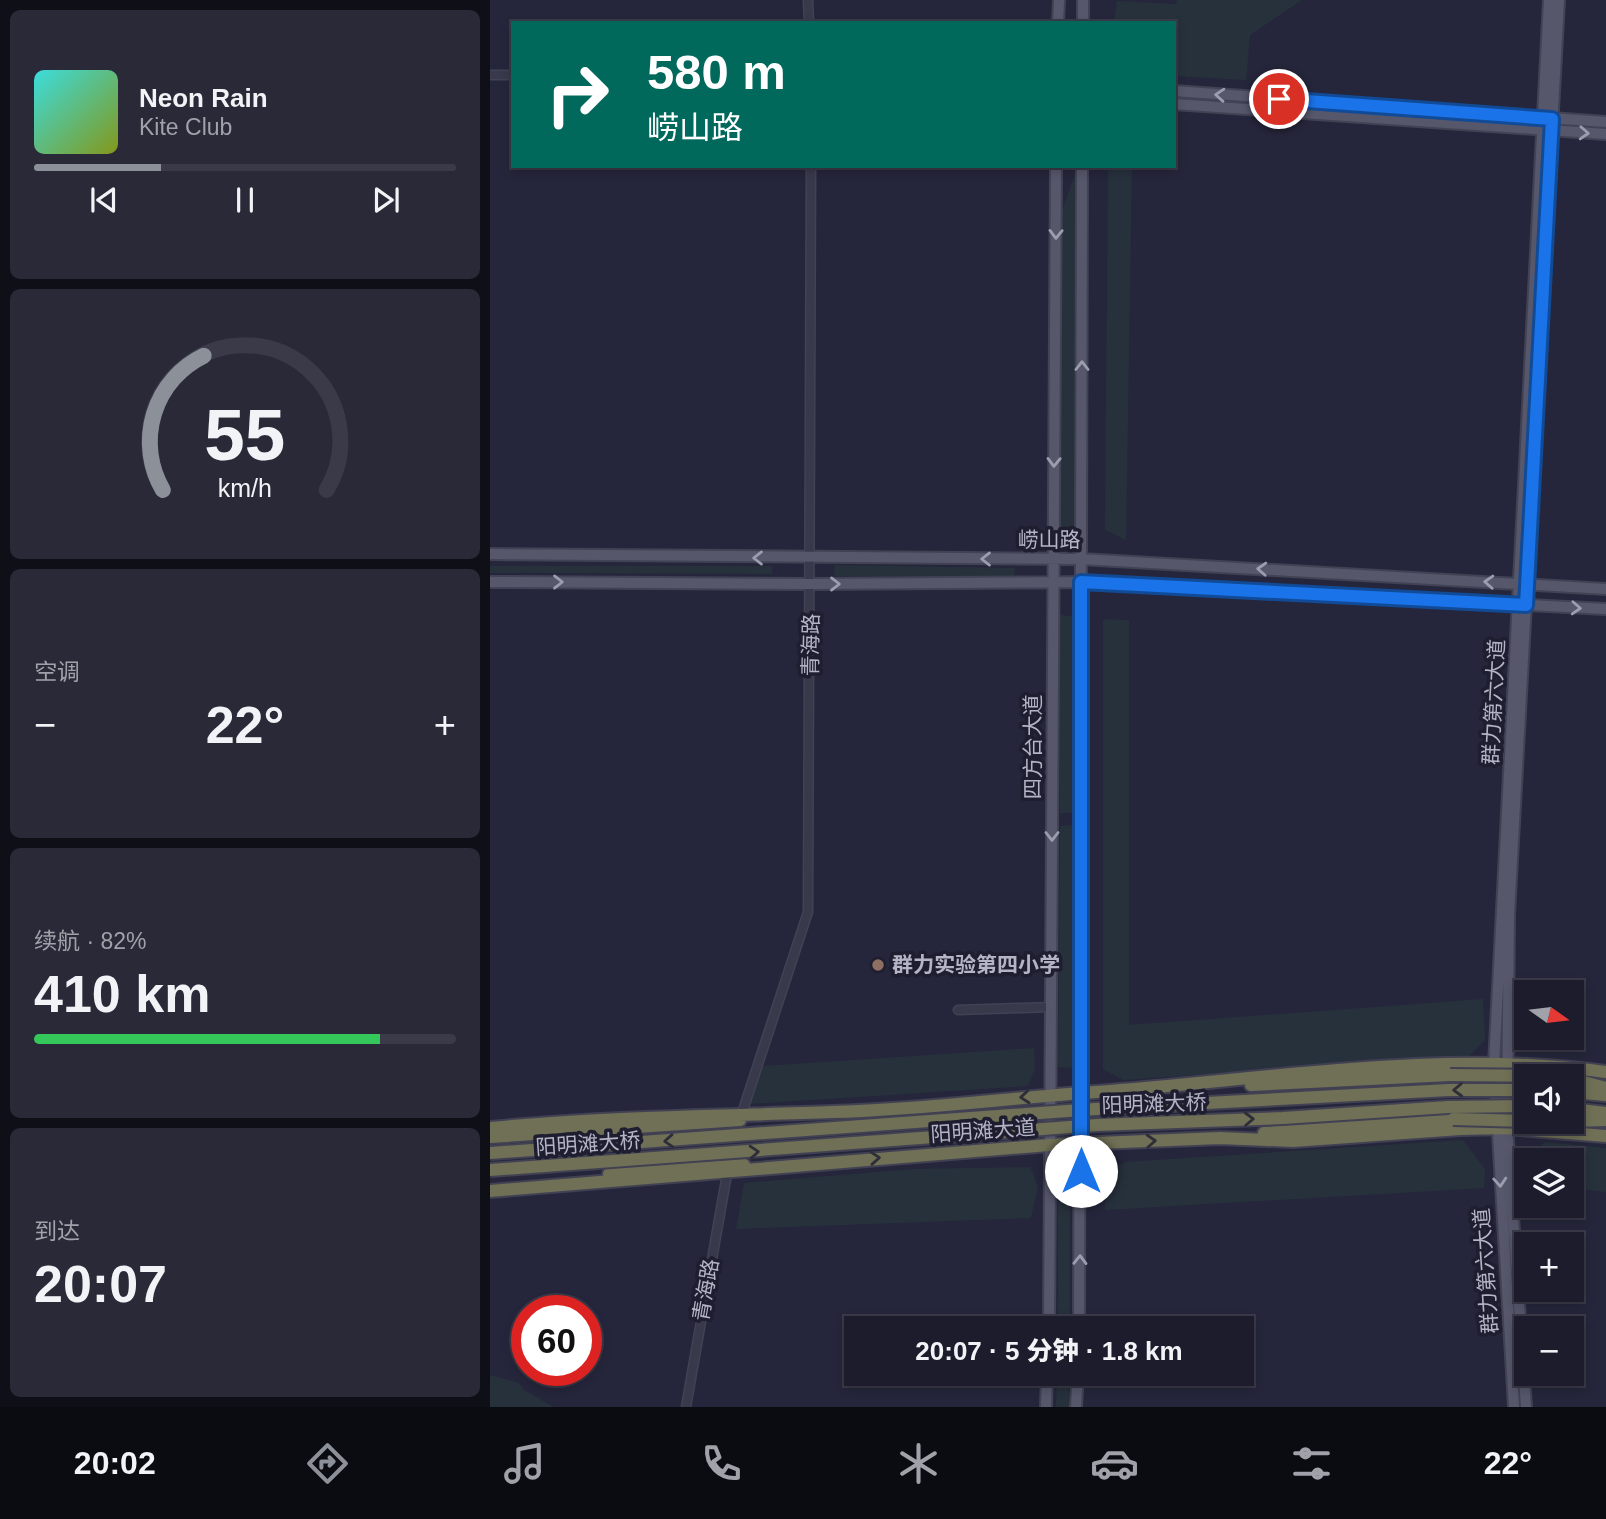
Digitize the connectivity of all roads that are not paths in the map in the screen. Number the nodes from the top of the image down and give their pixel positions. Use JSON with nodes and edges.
{"nodes":[{"id":1,"x":808,"y":0,"type":"edge"},
{"id":2,"x":1059,"y":0,"type":"edge"},
{"id":3,"x":1083,"y":0,"type":"edge"},
{"id":4,"x":1549,"y":0,"type":"edge"},
{"id":5,"x":1559,"y":0,"type":"edge"},
{"id":6,"x":809,"y":21,"type":"edge"},
{"id":7,"x":1058,"y":21,"type":"edge"},
{"id":8,"x":1083,"y":21,"type":"edge"},
{"id":9,"x":490,"y":75,"type":"edge"},
{"id":10,"x":511,"y":75,"type":"edge"},
{"id":11,"x":1176,"y":92,"type":"edge"},
{"id":12,"x":1176,"y":104,"type":"edge"},
{"id":13,"x":1606,"y":122,"type":"edge"},
{"id":14,"x":1547,"y":124,"type":"junction"},
{"id":15,"x":1606,"y":134,"type":"edge"},
{"id":16,"x":811,"y":168,"type":"edge"},
{"id":17,"x":1056,"y":168,"type":"edge"},
{"id":18,"x":1082,"y":168,"type":"edge"},
{"id":19,"x":490,"y":554,"type":"edge"},
{"id":20,"x":811,"y":558,"type":"junction"},
{"id":21,"x":1053,"y":559,"type":"junction"},
{"id":22,"x":1081,"y":559,"type":"junction"},
{"id":23,"x":490,"y":582,"type":"edge"},
{"id":24,"x":1081,"y":582,"type":"junction"},
{"id":25,"x":811,"y":584,"type":"junction"},
{"id":26,"x":1523,"y":584,"type":"junction"},
{"id":27,"x":1053,"y":585,"type":"junction"},
{"id":28,"x":1606,"y":589,"type":"edge"},
{"id":29,"x":1522,"y":605,"type":"junction"},
{"id":30,"x":1606,"y":610,"type":"edge"},
{"id":31,"x":1051,"y":1007,"type":"junction"},
{"id":32,"x":958,"y":1010,"type":"dead end"},
{"id":33,"x":1499,"y":1065,"type":"junction"},
{"id":34,"x":1606,"y":1072,"type":"edge"},
{"id":35,"x":1514,"y":1075,"type":"edge"},
{"id":36,"x":1584,"y":1079,"type":"edge"},
{"id":37,"x":1606,"y":1080,"type":"edge"},
{"id":38,"x":1584,"y":1082,"type":"edge"},
{"id":39,"x":1159,"y":1088,"type":"junction"},
{"id":40,"x":1606,"y":1088,"type":"edge"},
{"id":41,"x":1514,"y":1090,"type":"edge"},
{"id":42,"x":1081,"y":1093,"type":"junction"},
{"id":43,"x":1584,"y":1093,"type":"edge"},
{"id":44,"x":1050,"y":1095,"type":"junction"},
{"id":45,"x":1606,"y":1095,"type":"edge"},
{"id":46,"x":1514,"y":1106,"type":"edge"},
{"id":47,"x":1584,"y":1110,"type":"edge"},
{"id":48,"x":742,"y":1112,"type":"junction"},
{"id":49,"x":834,"y":1112,"type":"junction"},
{"id":50,"x":1606,"y":1113,"type":"edge"},
{"id":51,"x":1606,"y":1119,"type":"edge"},
{"id":52,"x":1584,"y":1120,"type":"edge"},
{"id":53,"x":1514,"y":1121,"type":"edge"},
{"id":54,"x":1584,"y":1125,"type":"edge"},
{"id":55,"x":490,"y":1128,"type":"edge"},
{"id":56,"x":1502,"y":1128,"type":"junction"},
{"id":57,"x":1606,"y":1128,"type":"edge"},
{"id":58,"x":1606,"y":1136,"type":"edge"},
{"id":59,"x":490,"y":1137,"type":"edge"},
{"id":60,"x":1220,"y":1138,"type":"junction"},
{"id":61,"x":1081,"y":1144,"type":"junction"},
{"id":62,"x":1049,"y":1146,"type":"junction"},
{"id":63,"x":490,"y":1153,"type":"edge"},
{"id":64,"x":840,"y":1161,"type":"junction"},
{"id":65,"x":490,"y":1170,"type":"edge"},
{"id":66,"x":727,"y":1174,"type":"junction"},
{"id":67,"x":490,"y":1183,"type":"edge"},
{"id":68,"x":490,"y":1191,"type":"edge"},
{"id":69,"x":1049,"y":1316,"type":"edge"},
{"id":70,"x":1079,"y":1316,"type":"edge"},
{"id":71,"x":1047,"y":1386,"type":"edge"},
{"id":72,"x":1077,"y":1386,"type":"edge"},
{"id":73,"x":686,"y":1407,"type":"edge"},
{"id":74,"x":1046,"y":1407,"type":"edge"},
{"id":75,"x":1076,"y":1407,"type":"edge"},
{"id":76,"x":1514,"y":1407,"type":"edge"},
{"id":77,"x":1526,"y":1407,"type":"edge"}],
"edges":[{"from":1,"to":6,"type":"street"},
{"from":2,"to":7,"type":"main road"},
{"from":3,"to":8,"type":"main road"},
{"from":4,"to":14,"type":"main road","name":"群力第六大道"},
{"from":5,"to":14,"type":"main road","name":"群力第六大道"},
{"from":9,"to":10,"type":"street"},
{"from":14,"to":11,"type":"main road","one_way":true},
{"from":12,"to":14,"type":"main road"},
{"from":13,"to":14,"type":"main road"},
{"from":14,"to":15,"type":"main road","one_way":true},
{"from":14,"to":26,"type":"main road","name":"群力第六大道"},
{"from":16,"to":20,"type":"street","name":"青海路"},
{"from":17,"to":21,"type":"main road","name":"四方台大道","one_way":true},
{"from":22,"to":18,"type":"main road","one_way":true},
{"from":20,"to":19,"type":"main road","name":"崂山路","one_way":true},
{"from":21,"to":20,"type":"main road","name":"崂山路","one_way":true},
{"from":20,"to":25,"type":"street","name":"青海路"},
{"from":21,"to":22,"type":"main road","name":"崂山路"},
{"from":21,"to":27,"type":"main road","name":"四方台大道"},
{"from":22,"to":24,"type":"main road"},
{"from":26,"to":22,"type":"main road","name":"崂山路","one_way":true},
{"from":23,"to":25,"type":"main road","name":"崂山路","one_way":true},
{"from":24,"to":27,"type":"main road","name":"崂山路"},
{"from":24,"to":29,"type":"main road","name":"崂山路"},
{"from":24,"to":42,"type":"main road"},
{"from":25,"to":27,"type":"main road","name":"崂山路","one_way":true},
{"from":25,"to":48,"type":"street","name":"青海路"},
{"from":26,"to":28,"type":"main road","name":"崂山路"},
{"from":26,"to":29,"type":"main road","name":"群力第六大道"},
{"from":27,"to":31,"type":"main road","name":"四方台大道","one_way":true},
{"from":29,"to":30,"type":"main road","name":"崂山路","one_way":true},
{"from":29,"to":33,"type":"main road","name":"群力第六大道"},
{"from":31,"to":32,"type":"street"},
{"from":31,"to":44,"type":"main road","name":"四方台大道"},
{"from":33,"to":34,"type":"highway","name":"阳明滩大道"},
{"from":33,"to":39,"type":"highway","name":"阳明滩大道"},
{"from":33,"to":56,"type":"main road","name":"群力第六大道"},
{"from":35,"to":39,"type":"highway","bridge":true},
{"from":36,"to":37,"type":"highway"},
{"from":38,"to":40,"type":"highway"},
{"from":39,"to":42,"type":"highway","name":"阳明滩大道"},
{"from":41,"to":63,"type":"highway","name":"阳明滩大桥","one_way":true,"bridge":true},
{"from":42,"to":44,"type":"highway","name":"阳明滩大道"},
{"from":42,"to":61,"type":"main road"},
{"from":43,"to":45,"type":"highway"},
{"from":44,"to":49,"type":"highway","name":"阳明滩大道","one_way":true},
{"from":44,"to":62,"type":"main road","name":"四方台大道"},
{"from":65,"to":46,"type":"highway","name":"阳明滩大桥","one_way":true,"bridge":true},
{"from":47,"to":50,"type":"highway"},
{"from":48,"to":49,"type":"highway","name":"阳明滩大道"},
{"from":48,"to":55,"type":"highway","name":"阳明滩大道"},
{"from":49,"to":59,"type":"highway"},
{"from":51,"to":52,"type":"highway"},
{"from":53,"to":60,"type":"highway","bridge":true},
{"from":54,"to":57,"type":"highway"},
{"from":56,"to":58,"type":"highway","name":"阳明滩大道"},
{"from":56,"to":60,"type":"highway","name":"阳明滩大道"},
{"from":56,"to":76,"type":"main road","name":"群力第六大道","one_way":true},
{"from":56,"to":77,"type":"main road","name":"群力第六大道"},
{"from":61,"to":60,"type":"highway","name":"阳明滩大道","one_way":true},
{"from":61,"to":62,"type":"highway","name":"阳明滩大道"},
{"from":70,"to":61,"type":"main road","one_way":true},
{"from":64,"to":62,"type":"highway","name":"阳明滩大道","one_way":true},
{"from":62,"to":69,"type":"main road","name":"四方台大道"},
{"from":64,"to":66,"type":"highway","name":"阳明滩大道"},
{"from":64,"to":67,"type":"highway"},
{"from":66,"to":68,"type":"highway","name":"阳明滩大道"},
{"from":66,"to":73,"type":"street","name":"青海路"},
{"from":71,"to":74,"type":"main road"},
{"from":72,"to":75,"type":"main road"}]}
